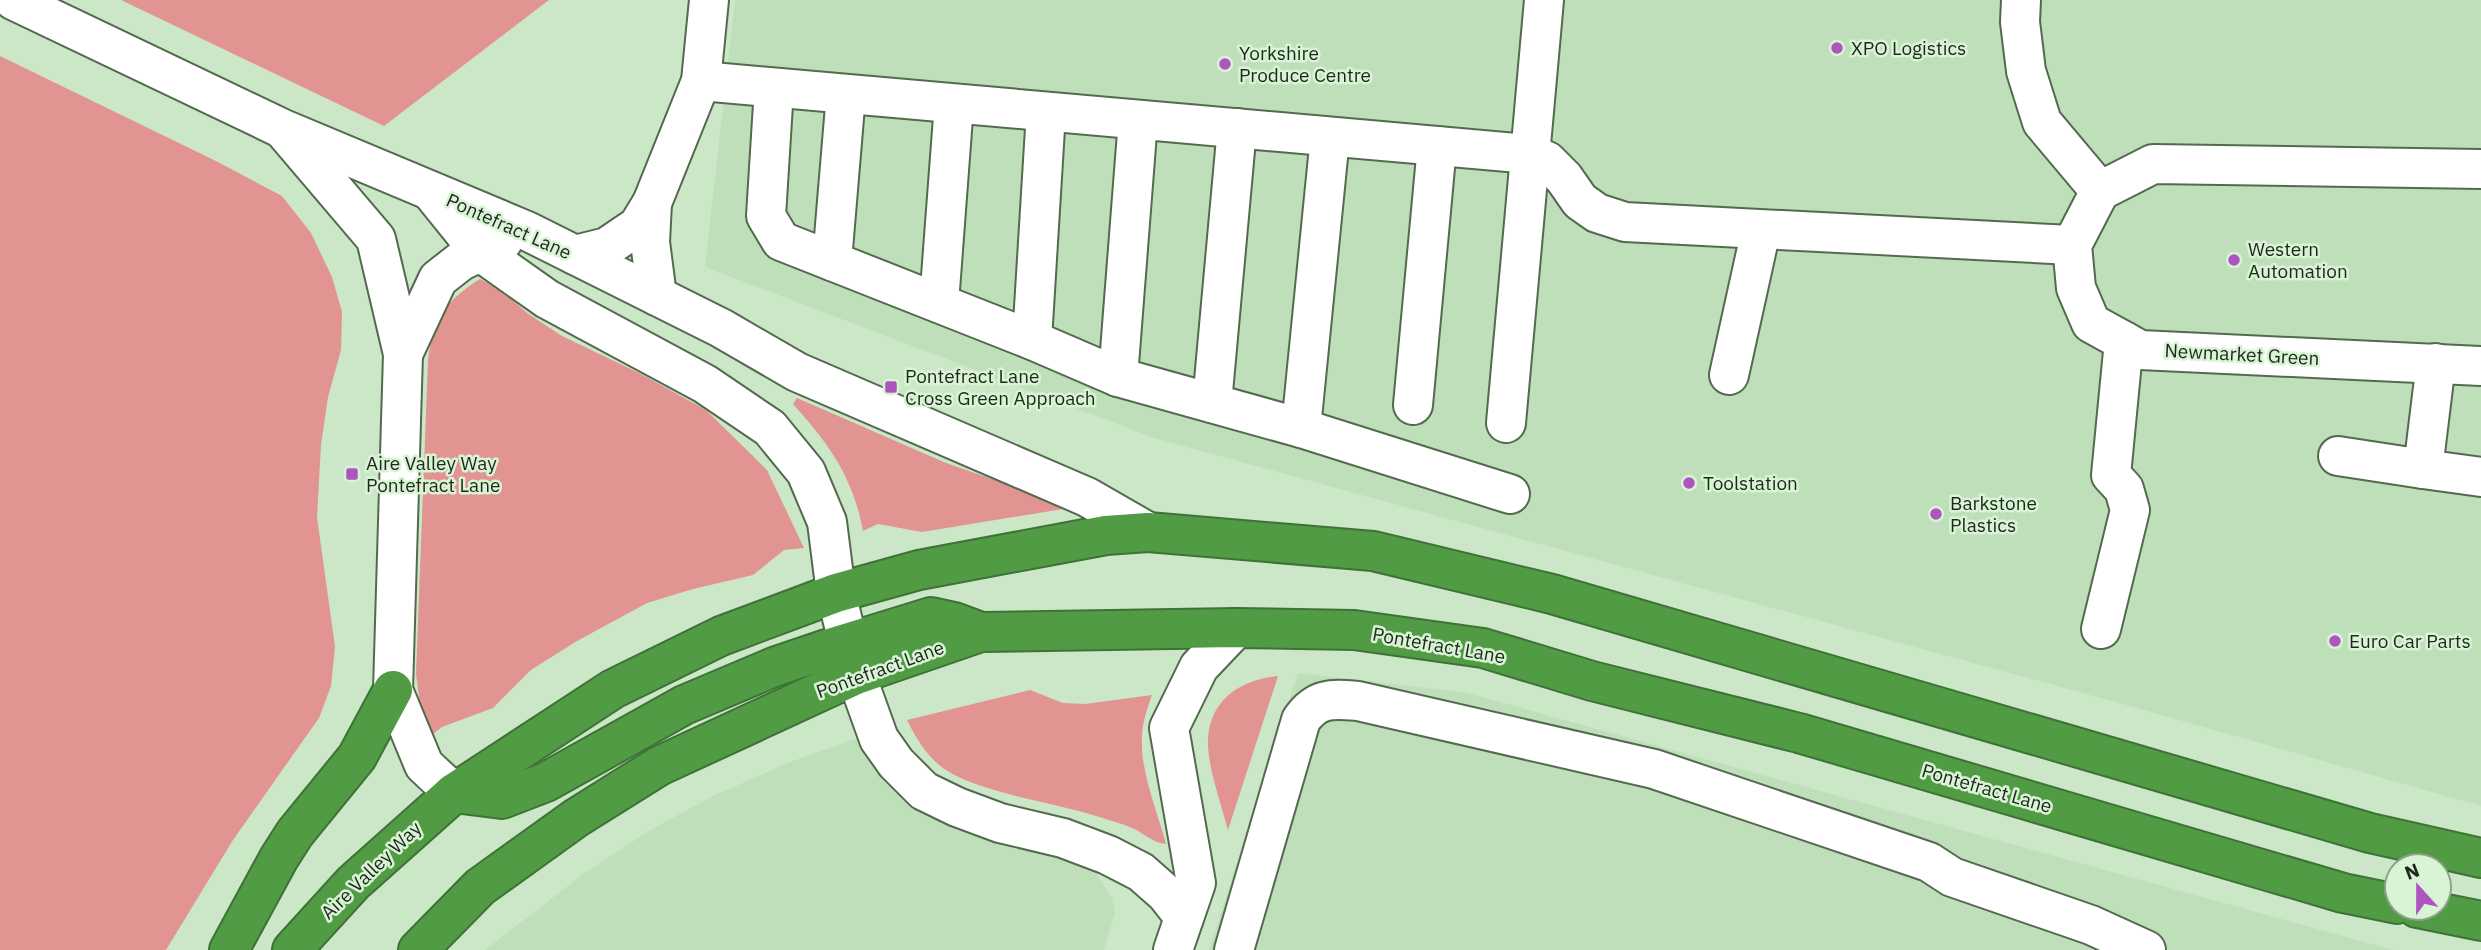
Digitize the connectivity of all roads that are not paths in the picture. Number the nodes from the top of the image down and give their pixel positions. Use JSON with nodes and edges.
{"nodes":[{"id":1,"x":13,"y":0,"type":"edge"},
{"id":2,"x":709,"y":0,"type":"edge"},
{"id":3,"x":1544,"y":0,"type":"edge"},
{"id":4,"x":2021,"y":0,"type":"edge"},
{"id":5,"x":701,"y":81,"type":"junction"},
{"id":6,"x":774,"y":88,"type":"junction"},
{"id":7,"x":846,"y":94,"type":"junction"},
{"id":8,"x":954,"y":104,"type":"junction"},
{"id":9,"x":1046,"y":112,"type":"junction"},
{"id":10,"x":1138,"y":120,"type":"junction"},
{"id":11,"x":281,"y":128,"type":"junction"},
{"id":12,"x":1237,"y":128,"type":"junction"},
{"id":13,"x":1330,"y":137,"type":"junction"},
{"id":14,"x":1437,"y":146,"type":"junction"},
{"id":15,"x":1529,"y":154,"type":"junction"},
{"id":16,"x":2481,"y":169,"type":"edge"},
{"id":17,"x":429,"y":190,"type":"junction"},
{"id":18,"x":2100,"y":191,"type":"junction"},
{"id":19,"x":652,"y":203,"type":"junction"},
{"id":20,"x":1761,"y":230,"type":"junction"},
{"id":21,"x":527,"y":232,"type":"junction"},
{"id":22,"x":2072,"y":246,"type":"junction"},
{"id":23,"x":479,"y":251,"type":"junction"},
{"id":24,"x":575,"y":255,"type":"junction"},
{"id":25,"x":832,"y":261,"type":"junction"},
{"id":26,"x":657,"y":296,"type":"junction"},
{"id":27,"x":939,"y":303,"type":"junction"},
{"id":28,"x":1032,"y":340,"type":"junction"},
{"id":29,"x":2124,"y":341,"type":"junction"},
{"id":30,"x":403,"y":354,"type":"junction"},
{"id":31,"x":2436,"y":363,"type":"junction"},
{"id":32,"x":2481,"y":366,"type":"edge"},
{"id":33,"x":1729,"y":375,"type":"dead end"},
{"id":34,"x":1118,"y":377,"type":"junction"},
{"id":35,"x":1212,"y":403,"type":"junction"},
{"id":36,"x":1413,"y":405,"type":"dead end"},
{"id":37,"x":1507,"y":423,"type":"dead end"},
{"id":38,"x":1301,"y":428,"type":"junction"},
{"id":39,"x":2338,"y":456,"type":"dead end"},
{"id":40,"x":2423,"y":469,"type":"junction"},
{"id":41,"x":2481,"y":477,"type":"edge"},
{"id":42,"x":1510,"y":494,"type":"dead end"},
{"id":43,"x":1148,"y":532,"type":"junction"},
{"id":44,"x":836,"y":593,"type":"junction"},
{"id":45,"x":1236,"y":628,"type":"junction"},
{"id":46,"x":2101,"y":629,"type":"dead end"},
{"id":47,"x":844,"y":655,"type":"junction"},
{"id":48,"x":393,"y":690,"type":"junction"},
{"id":49,"x":454,"y":793,"type":"junction"},
{"id":50,"x":2481,"y":858,"type":"edge"},
{"id":51,"x":2383,"y":901,"type":"edge"},
{"id":52,"x":2453,"y":915,"type":"edge"},
{"id":53,"x":2481,"y":921,"type":"edge"},
{"id":54,"x":1178,"y":934,"type":"edge"},
{"id":55,"x":229,"y":950,"type":"edge"},
{"id":56,"x":292,"y":950,"type":"edge"},
{"id":57,"x":418,"y":950,"type":"edge"},
{"id":58,"x":1234,"y":950,"type":"edge"},
{"id":59,"x":2146,"y":950,"type":"edge"}],
"edges":[{"from":1,"to":11,"type":"street","name":"Pontefract Lane"},
{"from":2,"to":5,"type":"street"},
{"from":3,"to":15,"type":"street"},
{"from":4,"to":18,"type":"street"},
{"from":5,"to":6,"type":"street"},
{"from":5,"to":19,"type":"street"},
{"from":6,"to":7,"type":"street"},
{"from":6,"to":25,"type":"street"},
{"from":7,"to":8,"type":"street"},
{"from":7,"to":25,"type":"street"},
{"from":8,"to":9,"type":"street"},
{"from":8,"to":27,"type":"street"},
{"from":9,"to":10,"type":"street"},
{"from":9,"to":28,"type":"street"},
{"from":10,"to":12,"type":"street"},
{"from":10,"to":34,"type":"street"},
{"from":11,"to":17,"type":"street","name":"Pontefract Lane"},
{"from":11,"to":30,"type":"street","name":"Pontefract Lane"},
{"from":12,"to":13,"type":"street"},
{"from":12,"to":35,"type":"street"},
{"from":13,"to":14,"type":"street"},
{"from":13,"to":38,"type":"street"},
{"from":14,"to":15,"type":"street"},
{"from":14,"to":36,"type":"street"},
{"from":15,"to":20,"type":"street"},
{"from":15,"to":37,"type":"street"},
{"from":16,"to":18,"type":"street"},
{"from":17,"to":21,"type":"street","name":"Pontefract Lane"},
{"from":17,"to":23,"type":"street"},
{"from":18,"to":22,"type":"street"},
{"from":19,"to":24,"type":"street"},
{"from":19,"to":26,"type":"street"},
{"from":20,"to":22,"type":"street"},
{"from":20,"to":33,"type":"street"},
{"from":21,"to":23,"type":"street"},
{"from":21,"to":24,"type":"street","name":"Pontefract Lane"},
{"from":22,"to":29,"type":"street","name":"Newmarket Green"},
{"from":23,"to":30,"type":"street"},
{"from":23,"to":44,"type":"street"},
{"from":24,"to":26,"type":"street","name":"Pontefract Lane"},
{"from":25,"to":27,"type":"street"},
{"from":26,"to":43,"type":"street","name":"Pontefract Lane"},
{"from":27,"to":28,"type":"street"},
{"from":28,"to":34,"type":"street"},
{"from":29,"to":31,"type":"street","name":"Newmarket Green"},
{"from":29,"to":46,"type":"street"},
{"from":30,"to":48,"type":"street","name":"Pontefract Lane"},
{"from":31,"to":32,"type":"street","name":"Newmarket Green"},
{"from":31,"to":40,"type":"street"},
{"from":34,"to":35,"type":"street"},
{"from":35,"to":38,"type":"street"},
{"from":38,"to":42,"type":"street"},
{"from":39,"to":40,"type":"street"},
{"from":40,"to":41,"type":"street"},
{"from":43,"to":44,"type":"highway","name":"Pontefract Lane"},
{"from":43,"to":50,"type":"highway","name":"Pontefract Lane"},
{"from":44,"to":47,"type":"street"},
{"from":44,"to":49,"type":"highway","name":"Pontefract Lane"},
{"from":45,"to":47,"type":"highway","name":"Pontefract Lane"},
{"from":45,"to":51,"type":"highway","name":"Pontefract Lane"},
{"from":45,"to":54,"type":"street"},
{"from":47,"to":49,"type":"highway","name":"Pontefract Lane"},
{"from":47,"to":54,"type":"street"},
{"from":47,"to":57,"type":"highway","name":"Pontefract Lane"},
{"from":48,"to":49,"type":"street","name":"Pontefract Lane"},
{"from":48,"to":55,"type":"highway"},
{"from":49,"to":56,"type":"highway","name":"Aire Valley Way"},
{"from":52,"to":53,"type":"highway"},
{"from":58,"to":59,"type":"street"}]}
